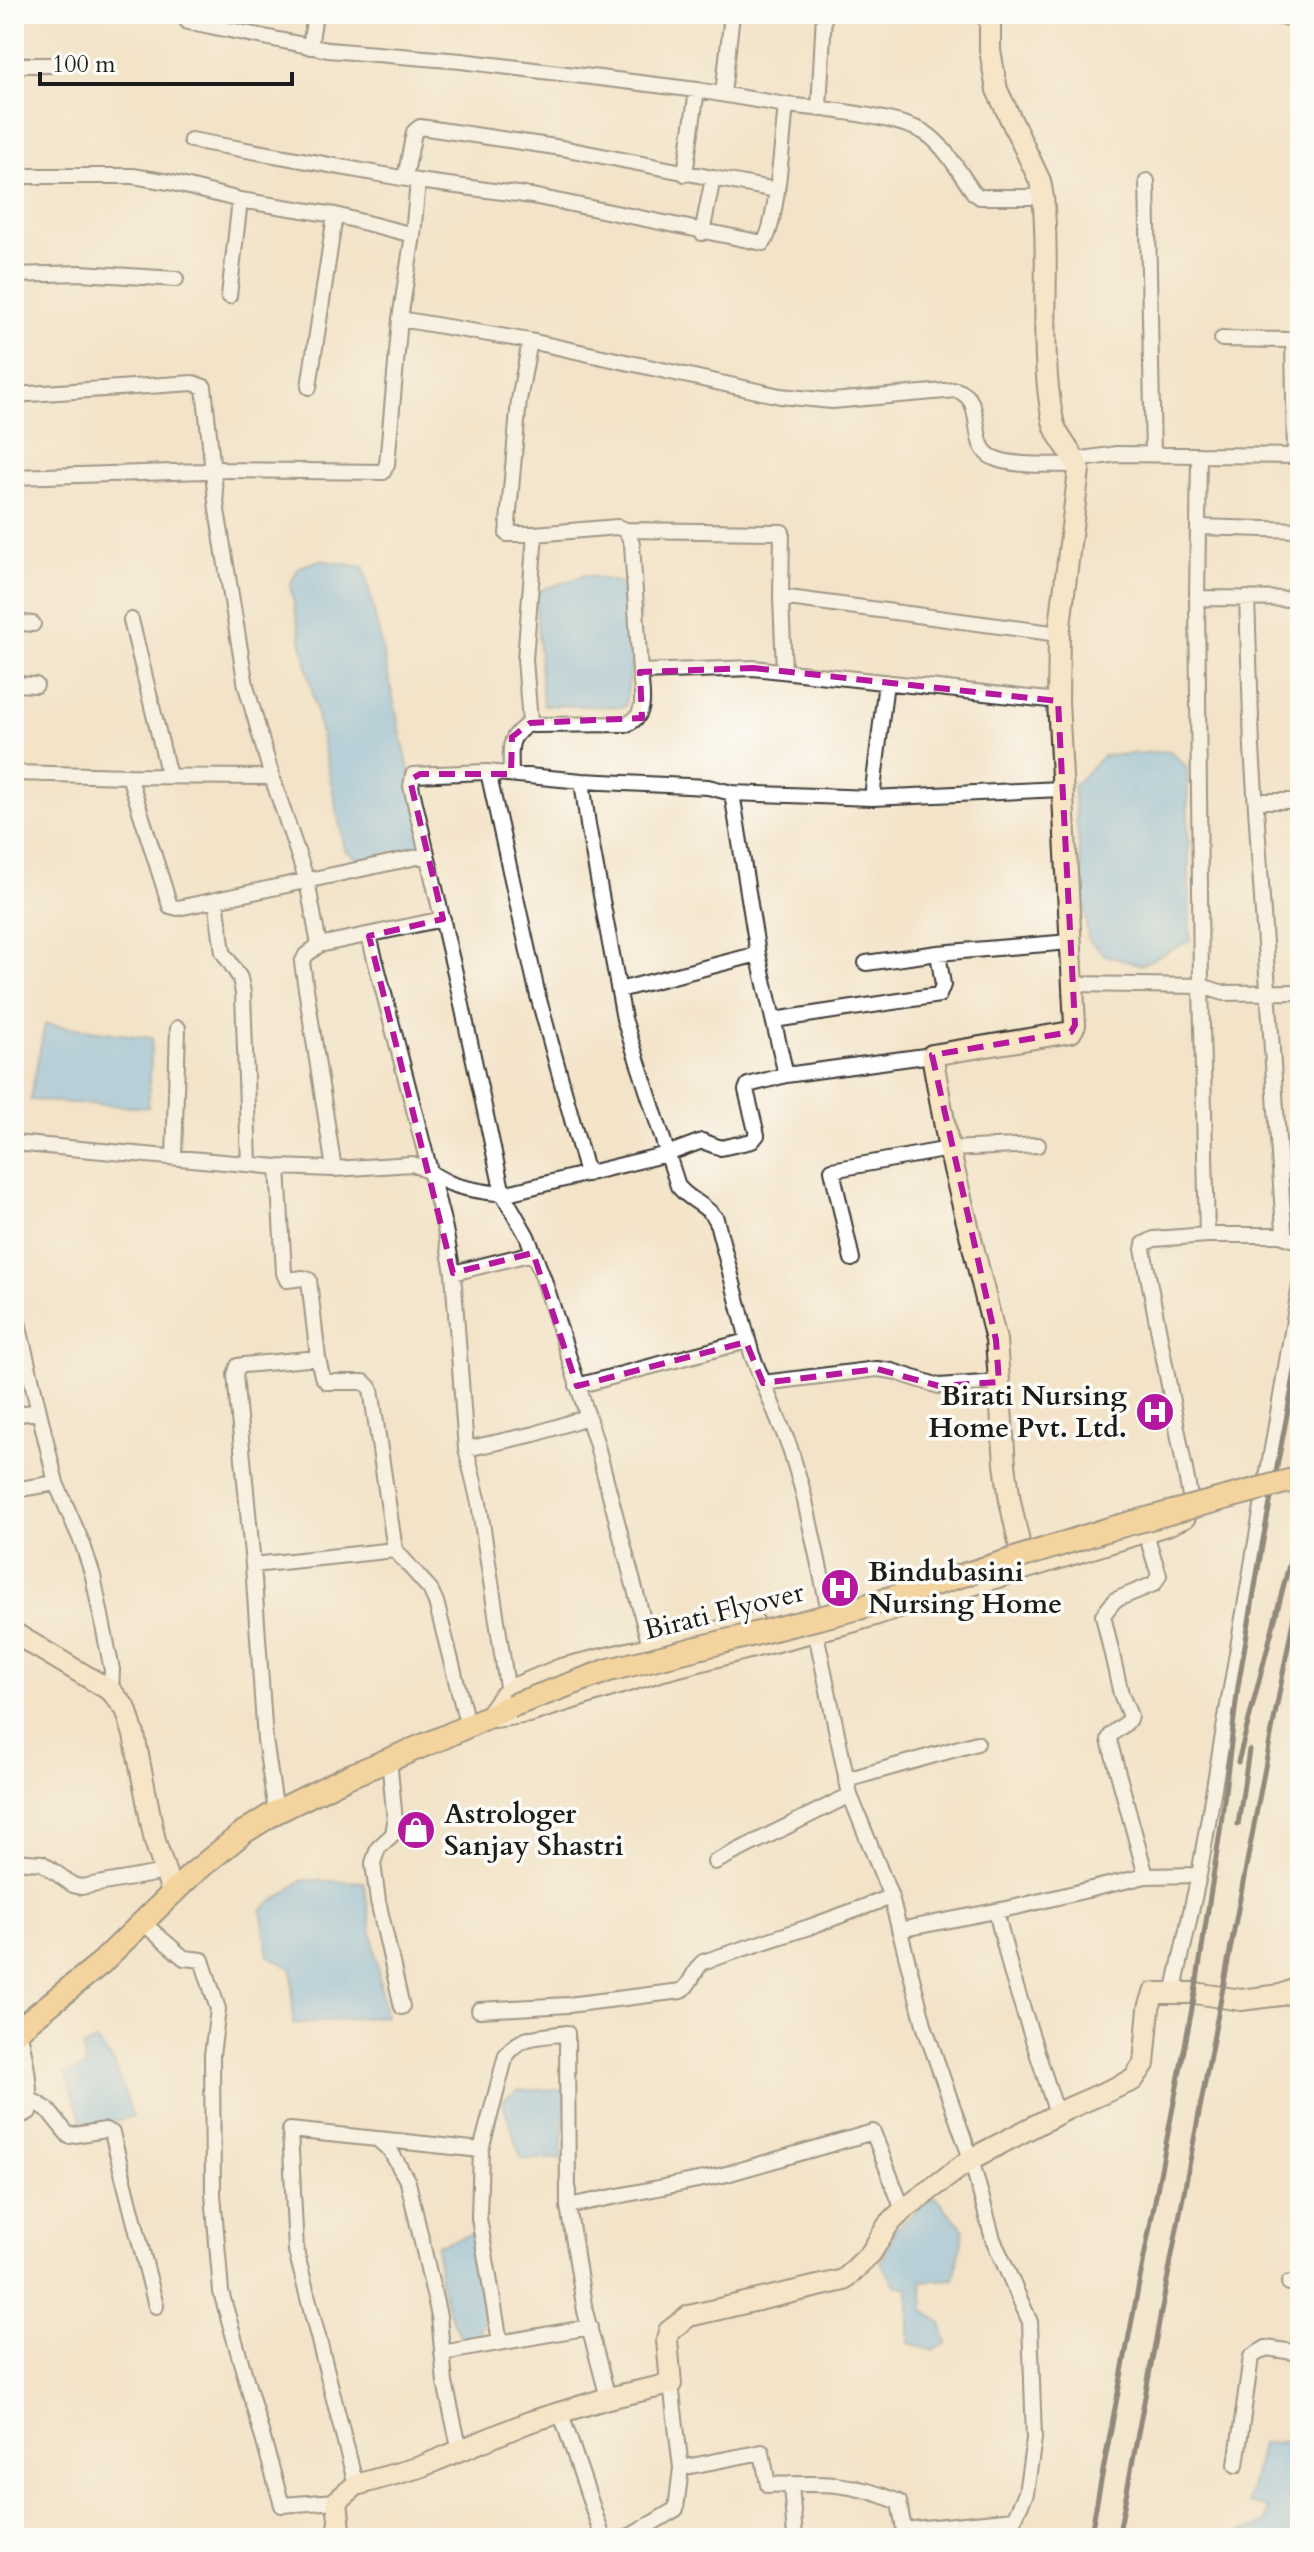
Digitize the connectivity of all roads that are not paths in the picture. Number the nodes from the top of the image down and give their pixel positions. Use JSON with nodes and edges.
{"nodes":[{"id":1,"x":182,"y":14,"type":"edge"},
{"id":2,"x":315,"y":14,"type":"edge"},
{"id":3,"x":824,"y":14,"type":"edge"},
{"id":4,"x":990,"y":14,"type":"edge"},
{"id":5,"x":1263,"y":14,"type":"edge"},
{"id":6,"x":729,"y":15,"type":"edge"},
{"id":7,"x":1300,"y":20,"type":"edge"},
{"id":8,"x":310,"y":47,"type":"junction"},
{"id":9,"x":14,"y":65,"type":"edge"},
{"id":10,"x":53,"y":65,"type":"dead end"},
{"id":11,"x":697,"y":90,"type":"junction"},
{"id":12,"x":723,"y":94,"type":"junction"},
{"id":13,"x":786,"y":105,"type":"junction"},
{"id":14,"x":819,"y":108,"type":"junction"},
{"id":15,"x":191,"y":140,"type":"dead end"},
{"id":16,"x":685,"y":174,"type":"junction"},
{"id":17,"x":14,"y":176,"type":"edge"},
{"id":18,"x":713,"y":178,"type":"junction"},
{"id":19,"x":412,"y":179,"type":"junction"},
{"id":20,"x":1147,"y":181,"type":"dead end"},
{"id":21,"x":776,"y":190,"type":"junction"},
{"id":22,"x":1043,"y":197,"type":"junction"},
{"id":23,"x":240,"y":200,"type":"junction"},
{"id":24,"x":335,"y":215,"type":"junction"},
{"id":25,"x":702,"y":233,"type":"junction"},
{"id":26,"x":413,"y":235,"type":"junction"},
{"id":27,"x":14,"y":275,"type":"edge"},
{"id":28,"x":176,"y":279,"type":"dead end"},
{"id":29,"x":229,"y":296,"type":"dead end"},
{"id":30,"x":400,"y":319,"type":"junction"},
{"id":31,"x":1222,"y":339,"type":"dead end"},
{"id":32,"x":530,"y":341,"type":"junction"},
{"id":33,"x":309,"y":387,"type":"dead end"},
{"id":34,"x":14,"y":395,"type":"edge"},
{"id":35,"x":1153,"y":454,"type":"junction"},
{"id":36,"x":1199,"y":455,"type":"junction"},
{"id":37,"x":1298,"y":456,"type":"edge"},
{"id":38,"x":1076,"y":462,"type":"junction"},
{"id":39,"x":213,"y":467,"type":"junction"},
{"id":40,"x":14,"y":477,"type":"edge"},
{"id":41,"x":1199,"y":527,"type":"junction"},
{"id":42,"x":626,"y":530,"type":"junction"},
{"id":43,"x":1300,"y":530,"type":"edge"},
{"id":44,"x":535,"y":534,"type":"junction"},
{"id":45,"x":781,"y":597,"type":"junction"},
{"id":46,"x":1197,"y":598,"type":"junction"},
{"id":47,"x":1247,"y":598,"type":"junction"},
{"id":48,"x":1300,"y":599,"type":"edge"},
{"id":49,"x":131,"y":620,"type":"dead end"},
{"id":50,"x":14,"y":622,"type":"edge"},
{"id":51,"x":33,"y":624,"type":"dead end"},
{"id":52,"x":1059,"y":634,"type":"junction"},
{"id":53,"x":784,"y":671,"type":"junction"},
{"id":54,"x":640,"y":672,"type":"junction"},
{"id":55,"x":886,"y":682,"type":"junction"},
{"id":56,"x":14,"y":684,"type":"edge"},
{"id":57,"x":36,"y":685,"type":"dead end"},
{"id":58,"x":1058,"y":701,"type":"junction"},
{"id":59,"x":530,"y":723,"type":"junction"},
{"id":60,"x":488,"y":772,"type":"junction"},
{"id":61,"x":14,"y":773,"type":"edge"},
{"id":62,"x":511,"y":774,"type":"junction"},
{"id":63,"x":129,"y":776,"type":"junction"},
{"id":64,"x":169,"y":776,"type":"junction"},
{"id":65,"x":272,"y":777,"type":"junction"},
{"id":66,"x":582,"y":781,"type":"junction"},
{"id":67,"x":1061,"y":789,"type":"junction"},
{"id":68,"x":732,"y":793,"type":"junction"},
{"id":69,"x":872,"y":798,"type":"junction"},
{"id":70,"x":1256,"y":801,"type":"junction"},
{"id":71,"x":1300,"y":801,"type":"edge"},
{"id":72,"x":427,"y":855,"type":"junction"},
{"id":73,"x":307,"y":881,"type":"junction"},
{"id":74,"x":216,"y":900,"type":"junction"},
{"id":75,"x":443,"y":919,"type":"junction"},
{"id":76,"x":369,"y":936,"type":"junction"},
{"id":77,"x":1070,"y":942,"type":"junction"},
{"id":78,"x":319,"y":945,"type":"junction"},
{"id":79,"x":938,"y":953,"type":"junction"},
{"id":80,"x":758,"y":954,"type":"junction"},
{"id":81,"x":866,"y":963,"type":"dead end"},
{"id":82,"x":1073,"y":984,"type":"junction"},
{"id":83,"x":1201,"y":986,"type":"junction"},
{"id":84,"x":619,"y":990,"type":"junction"},
{"id":85,"x":1300,"y":992,"type":"edge"},
{"id":86,"x":1269,"y":993,"type":"junction"},
{"id":87,"x":774,"y":1020,"type":"junction"},
{"id":88,"x":178,"y":1028,"type":"dead end"},
{"id":89,"x":932,"y":1055,"type":"junction"},
{"id":90,"x":786,"y":1075,"type":"junction"},
{"id":91,"x":14,"y":1143,"type":"edge"},
{"id":92,"x":1038,"y":1145,"type":"dead end"},
{"id":93,"x":949,"y":1149,"type":"junction"},
{"id":94,"x":667,"y":1154,"type":"junction"},
{"id":95,"x":174,"y":1157,"type":"junction"},
{"id":96,"x":249,"y":1164,"type":"junction"},
{"id":97,"x":278,"y":1167,"type":"junction"},
{"id":98,"x":334,"y":1169,"type":"junction"},
{"id":99,"x":430,"y":1172,"type":"junction"},
{"id":100,"x":587,"y":1174,"type":"junction"},
{"id":101,"x":503,"y":1194,"type":"junction"},
{"id":102,"x":1207,"y":1235,"type":"junction"},
{"id":103,"x":1280,"y":1235,"type":"junction"},
{"id":104,"x":1300,"y":1242,"type":"edge"},
{"id":105,"x":533,"y":1253,"type":"junction"},
{"id":106,"x":852,"y":1259,"type":"dead end"},
{"id":107,"x":453,"y":1273,"type":"junction"},
{"id":108,"x":1300,"y":1285,"type":"edge"},
{"id":109,"x":14,"y":1306,"type":"edge"},
{"id":110,"x":16,"y":1326,"type":"edge"},
{"id":111,"x":747,"y":1341,"type":"junction"},
{"id":112,"x":318,"y":1358,"type":"junction"},
{"id":113,"x":999,"y":1382,"type":"junction"},
{"id":114,"x":763,"y":1383,"type":"junction"},
{"id":115,"x":577,"y":1386,"type":"junction"},
{"id":116,"x":39,"y":1411,"type":"junction"},
{"id":117,"x":14,"y":1415,"type":"edge"},
{"id":118,"x":587,"y":1417,"type":"junction"},
{"id":119,"x":466,"y":1449,"type":"junction"},
{"id":120,"x":1300,"y":1468,"type":"edge"},
{"id":121,"x":1267,"y":1477,"type":"junction"},
{"id":122,"x":1300,"y":1478,"type":"edge"},
{"id":123,"x":56,"y":1483,"type":"junction"},
{"id":124,"x":14,"y":1490,"type":"edge"},
{"id":125,"x":1190,"y":1496,"type":"junction"},
{"id":126,"x":1145,"y":1531,"type":"junction"},
{"id":127,"x":1020,"y":1547,"type":"junction"},
{"id":128,"x":395,"y":1550,"type":"junction"},
{"id":129,"x":253,"y":1565,"type":"junction"},
{"id":130,"x":819,"y":1608,"type":"junction"},
{"id":131,"x":817,"y":1631,"type":"junction"},
{"id":132,"x":14,"y":1633,"type":"edge"},
{"id":133,"x":650,"y":1646,"type":"junction"},
{"id":134,"x":111,"y":1691,"type":"junction"},
{"id":135,"x":509,"y":1699,"type":"junction"},
{"id":136,"x":478,"y":1722,"type":"junction"},
{"id":137,"x":977,"y":1743,"type":"dead end"},
{"id":138,"x":389,"y":1758,"type":"junction"},
{"id":139,"x":848,"y":1788,"type":"junction"},
{"id":140,"x":276,"y":1812,"type":"junction"},
{"id":141,"x":14,"y":1861,"type":"edge"},
{"id":142,"x":715,"y":1862,"type":"dead end"},
{"id":143,"x":1199,"y":1875,"type":"junction"},
{"id":144,"x":1146,"y":1876,"type":"junction"},
{"id":145,"x":168,"y":1882,"type":"junction"},
{"id":146,"x":891,"y":1897,"type":"junction"},
{"id":147,"x":996,"y":1911,"type":"junction"},
{"id":148,"x":142,"y":1922,"type":"junction"},
{"id":149,"x":899,"y":1930,"type":"junction"},
{"id":150,"x":1300,"y":1987,"type":"edge"},
{"id":151,"x":1173,"y":1994,"type":"junction"},
{"id":152,"x":568,"y":2005,"type":"junction"},
{"id":153,"x":402,"y":2007,"type":"dead end"},
{"id":154,"x":479,"y":2010,"type":"dead end"},
{"id":155,"x":16,"y":2031,"type":"edge"},
{"id":156,"x":567,"y":2033,"type":"junction"},
{"id":157,"x":30,"y":2099,"type":"junction"},
{"id":158,"x":1057,"y":2114,"type":"junction"},
{"id":159,"x":14,"y":2119,"type":"edge"},
{"id":160,"x":377,"y":2139,"type":"junction"},
{"id":161,"x":481,"y":2150,"type":"junction"},
{"id":162,"x":971,"y":2159,"type":"junction"},
{"id":163,"x":568,"y":2206,"type":"junction"},
{"id":164,"x":903,"y":2210,"type":"junction"},
{"id":165,"x":156,"y":2306,"type":"dead end"},
{"id":166,"x":590,"y":2327,"type":"junction"},
{"id":167,"x":500,"y":2342,"type":"junction"},
{"id":168,"x":442,"y":2353,"type":"junction"},
{"id":169,"x":1300,"y":2353,"type":"edge"},
{"id":170,"x":671,"y":2384,"type":"junction"},
{"id":171,"x":608,"y":2398,"type":"junction"},
{"id":172,"x":560,"y":2411,"type":"junction"},
{"id":173,"x":460,"y":2451,"type":"junction"},
{"id":174,"x":1236,"y":2465,"type":"dead end"},
{"id":175,"x":681,"y":2468,"type":"junction"},
{"id":176,"x":791,"y":2484,"type":"junction"},
{"id":177,"x":356,"y":2485,"type":"junction"},
{"id":178,"x":337,"y":2501,"type":"junction"},
{"id":179,"x":341,"y":2538,"type":"edge"},
{"id":180,"x":603,"y":2538,"type":"edge"},
{"id":181,"x":627,"y":2538,"type":"edge"},
{"id":182,"x":795,"y":2538,"type":"edge"}],
"edges":[{"from":1,"to":8,"type":"street"},
{"from":2,"to":8,"type":"street"},
{"from":3,"to":14,"type":"street"},
{"from":4,"to":22,"type":"street"},
{"from":5,"to":7,"type":"street"},
{"from":6,"to":12,"type":"street"},
{"from":8,"to":11,"type":"street"},
{"from":9,"to":10,"type":"street"},
{"from":11,"to":12,"type":"street"},
{"from":11,"to":16,"type":"street"},
{"from":12,"to":13,"type":"street"},
{"from":13,"to":14,"type":"street"},
{"from":13,"to":21,"type":"street"},
{"from":14,"to":22,"type":"street"},
{"from":15,"to":19,"type":"street"},
{"from":16,"to":18,"type":"street"},
{"from":16,"to":19,"type":"street"},
{"from":17,"to":23,"type":"street"},
{"from":18,"to":21,"type":"street"},
{"from":18,"to":25,"type":"street"},
{"from":19,"to":25,"type":"street"},
{"from":19,"to":26,"type":"street"},
{"from":20,"to":35,"type":"street"},
{"from":21,"to":25,"type":"street"},
{"from":22,"to":38,"type":"street"},
{"from":23,"to":24,"type":"street"},
{"from":23,"to":29,"type":"street"},
{"from":24,"to":26,"type":"street"},
{"from":24,"to":33,"type":"street"},
{"from":26,"to":30,"type":"street"},
{"from":27,"to":28,"type":"street"},
{"from":30,"to":32,"type":"street"},
{"from":30,"to":39,"type":"street"},
{"from":31,"to":37,"type":"street"},
{"from":32,"to":38,"type":"street"},
{"from":32,"to":44,"type":"street"},
{"from":34,"to":39,"type":"street"},
{"from":35,"to":36,"type":"street"},
{"from":35,"to":38,"type":"street"},
{"from":36,"to":37,"type":"street"},
{"from":36,"to":41,"type":"street"},
{"from":38,"to":52,"type":"street"},
{"from":39,"to":40,"type":"street"},
{"from":39,"to":65,"type":"street"},
{"from":41,"to":43,"type":"street"},
{"from":41,"to":46,"type":"street"},
{"from":42,"to":44,"type":"street"},
{"from":42,"to":45,"type":"street"},
{"from":42,"to":54,"type":"street"},
{"from":44,"to":59,"type":"street"},
{"from":45,"to":52,"type":"street"},
{"from":45,"to":53,"type":"street"},
{"from":46,"to":47,"type":"street"},
{"from":46,"to":83,"type":"street"},
{"from":47,"to":48,"type":"street"},
{"from":47,"to":70,"type":"street"},
{"from":49,"to":64,"type":"street"},
{"from":50,"to":51,"type":"street"},
{"from":52,"to":58,"type":"street"},
{"from":53,"to":54,"type":"street"},
{"from":53,"to":55,"type":"street"},
{"from":54,"to":59,"type":"street"},
{"from":55,"to":58,"type":"street"},
{"from":55,"to":69,"type":"street"},
{"from":56,"to":57,"type":"street"},
{"from":58,"to":67,"type":"street"},
{"from":59,"to":62,"type":"street"},
{"from":60,"to":62,"type":"street"},
{"from":60,"to":72,"type":"street"},
{"from":60,"to":100,"type":"street"},
{"from":61,"to":63,"type":"street"},
{"from":62,"to":66,"type":"street"},
{"from":63,"to":64,"type":"street"},
{"from":63,"to":74,"type":"street"},
{"from":64,"to":65,"type":"street"},
{"from":65,"to":73,"type":"street"},
{"from":66,"to":68,"type":"street"},
{"from":66,"to":84,"type":"street"},
{"from":67,"to":69,"type":"street"},
{"from":67,"to":77,"type":"street"},
{"from":68,"to":69,"type":"street"},
{"from":68,"to":80,"type":"street"},
{"from":70,"to":71,"type":"street"},
{"from":70,"to":86,"type":"street"},
{"from":72,"to":73,"type":"street"},
{"from":72,"to":75,"type":"street"},
{"from":73,"to":74,"type":"street"},
{"from":73,"to":78,"type":"street"},
{"from":74,"to":96,"type":"street"},
{"from":75,"to":76,"type":"street"},
{"from":75,"to":101,"type":"street"},
{"from":76,"to":78,"type":"street"},
{"from":76,"to":99,"type":"street"},
{"from":77,"to":79,"type":"street"},
{"from":77,"to":82,"type":"street"},
{"from":78,"to":98,"type":"street"},
{"from":79,"to":81,"type":"street"},
{"from":79,"to":87,"type":"street"},
{"from":80,"to":84,"type":"street"},
{"from":80,"to":87,"type":"street"},
{"from":82,"to":83,"type":"street"},
{"from":82,"to":89,"type":"street"},
{"from":83,"to":86,"type":"street"},
{"from":83,"to":102,"type":"street"},
{"from":84,"to":94,"type":"street"},
{"from":85,"to":86,"type":"street"},
{"from":86,"to":103,"type":"street"},
{"from":87,"to":90,"type":"street"},
{"from":88,"to":95,"type":"street"},
{"from":89,"to":90,"type":"street"},
{"from":89,"to":93,"type":"street"},
{"from":90,"to":94,"type":"street"},
{"from":91,"to":95,"type":"street"},
{"from":92,"to":93,"type":"street"},
{"from":93,"to":106,"type":"street"},
{"from":93,"to":113,"type":"street"},
{"from":94,"to":100,"type":"street"},
{"from":94,"to":111,"type":"street"},
{"from":95,"to":96,"type":"street"},
{"from":96,"to":97,"type":"street"},
{"from":97,"to":98,"type":"street"},
{"from":97,"to":112,"type":"street"},
{"from":98,"to":99,"type":"street"},
{"from":99,"to":101,"type":"street"},
{"from":99,"to":107,"type":"street"},
{"from":100,"to":101,"type":"street"},
{"from":101,"to":105,"type":"street"},
{"from":102,"to":103,"type":"street"},
{"from":102,"to":125,"type":"street"},
{"from":103,"to":104,"type":"street"},
{"from":105,"to":107,"type":"street"},
{"from":105,"to":115,"type":"street"},
{"from":107,"to":119,"type":"street"},
{"from":108,"to":121,"type":"street"},
{"from":109,"to":110,"type":"street"},
{"from":110,"to":116,"type":"street"},
{"from":111,"to":114,"type":"street"},
{"from":111,"to":115,"type":"street"},
{"from":112,"to":128,"type":"street"},
{"from":112,"to":129,"type":"street"},
{"from":113,"to":114,"type":"street"},
{"from":113,"to":127,"type":"street"},
{"from":114,"to":130,"type":"street"},
{"from":115,"to":118,"type":"street"},
{"from":116,"to":117,"type":"street"},
{"from":116,"to":123,"type":"street"},
{"from":118,"to":119,"type":"street"},
{"from":118,"to":133,"type":"street"},
{"from":119,"to":135,"type":"street"},
{"from":120,"to":121,"type":"street"},
{"from":121,"to":125,"type":"street"},
{"from":121,"to":143,"type":"street"},
{"from":122,"to":135,"type":"main road","name":"Birati Flyover","bridge":true},
{"from":123,"to":124,"type":"street"},
{"from":123,"to":134,"type":"street"},
{"from":125,"to":126,"type":"street"},
{"from":125,"to":127,"type":"street"},
{"from":126,"to":131,"type":"street"},
{"from":126,"to":144,"type":"street"},
{"from":127,"to":130,"type":"street"},
{"from":128,"to":129,"type":"street"},
{"from":128,"to":136,"type":"street"},
{"from":129,"to":140,"type":"street"},
{"from":130,"to":131,"type":"street"},
{"from":130,"to":133,"type":"street"},
{"from":131,"to":136,"type":"street"},
{"from":131,"to":139,"type":"street"},
{"from":132,"to":134,"type":"street"},
{"from":133,"to":135,"type":"street"},
{"from":134,"to":145,"type":"street"},
{"from":135,"to":136,"type":"main road","name":"Birati Flyover"},
{"from":136,"to":138,"type":"main road","name":"Birati Flyover"},
{"from":137,"to":139,"type":"street"},
{"from":138,"to":140,"type":"main road","name":"Birati Flyover"},
{"from":138,"to":153,"type":"street"},
{"from":139,"to":142,"type":"street"},
{"from":139,"to":146,"type":"street"},
{"from":140,"to":145,"type":"main road","name":"Birati Flyover"},
{"from":141,"to":145,"type":"street"},
{"from":143,"to":144,"type":"street"},
{"from":143,"to":151,"type":"street"},
{"from":144,"to":147,"type":"street"},
{"from":145,"to":148,"type":"main road","name":"Birati Flyover"},
{"from":146,"to":149,"type":"street"},
{"from":146,"to":152,"type":"street"},
{"from":147,"to":149,"type":"street"},
{"from":147,"to":158,"type":"street"},
{"from":148,"to":155,"type":"main road","name":"Birati Flyover"},
{"from":148,"to":178,"type":"street"},
{"from":149,"to":162,"type":"street"},
{"from":150,"to":151,"type":"street"},
{"from":151,"to":158,"type":"street"},
{"from":152,"to":154,"type":"street"},
{"from":152,"to":156,"type":"street"},
{"from":155,"to":157,"type":"street"},
{"from":156,"to":161,"type":"street"},
{"from":156,"to":163,"type":"street"},
{"from":157,"to":159,"type":"street"},
{"from":157,"to":165,"type":"street"},
{"from":158,"to":162,"type":"street"},
{"from":160,"to":161,"type":"street"},
{"from":160,"to":168,"type":"street"},
{"from":160,"to":177,"type":"street"},
{"from":161,"to":167,"type":"street"},
{"from":162,"to":164,"type":"street"},
{"from":162,"to":176,"type":"street"},
{"from":163,"to":164,"type":"street"},
{"from":163,"to":166,"type":"street"},
{"from":164,"to":170,"type":"street"},
{"from":166,"to":167,"type":"street"},
{"from":166,"to":171,"type":"street"},
{"from":167,"to":168,"type":"street"},
{"from":168,"to":173,"type":"street"},
{"from":169,"to":174,"type":"street"},
{"from":170,"to":171,"type":"street"},
{"from":170,"to":175,"type":"street"},
{"from":171,"to":172,"type":"street"},
{"from":172,"to":173,"type":"street"},
{"from":172,"to":180,"type":"street"},
{"from":173,"to":177,"type":"street"},
{"from":175,"to":176,"type":"street"},
{"from":175,"to":181,"type":"street"},
{"from":176,"to":182,"type":"street"},
{"from":177,"to":178,"type":"street"},
{"from":178,"to":179,"type":"street"}]}
